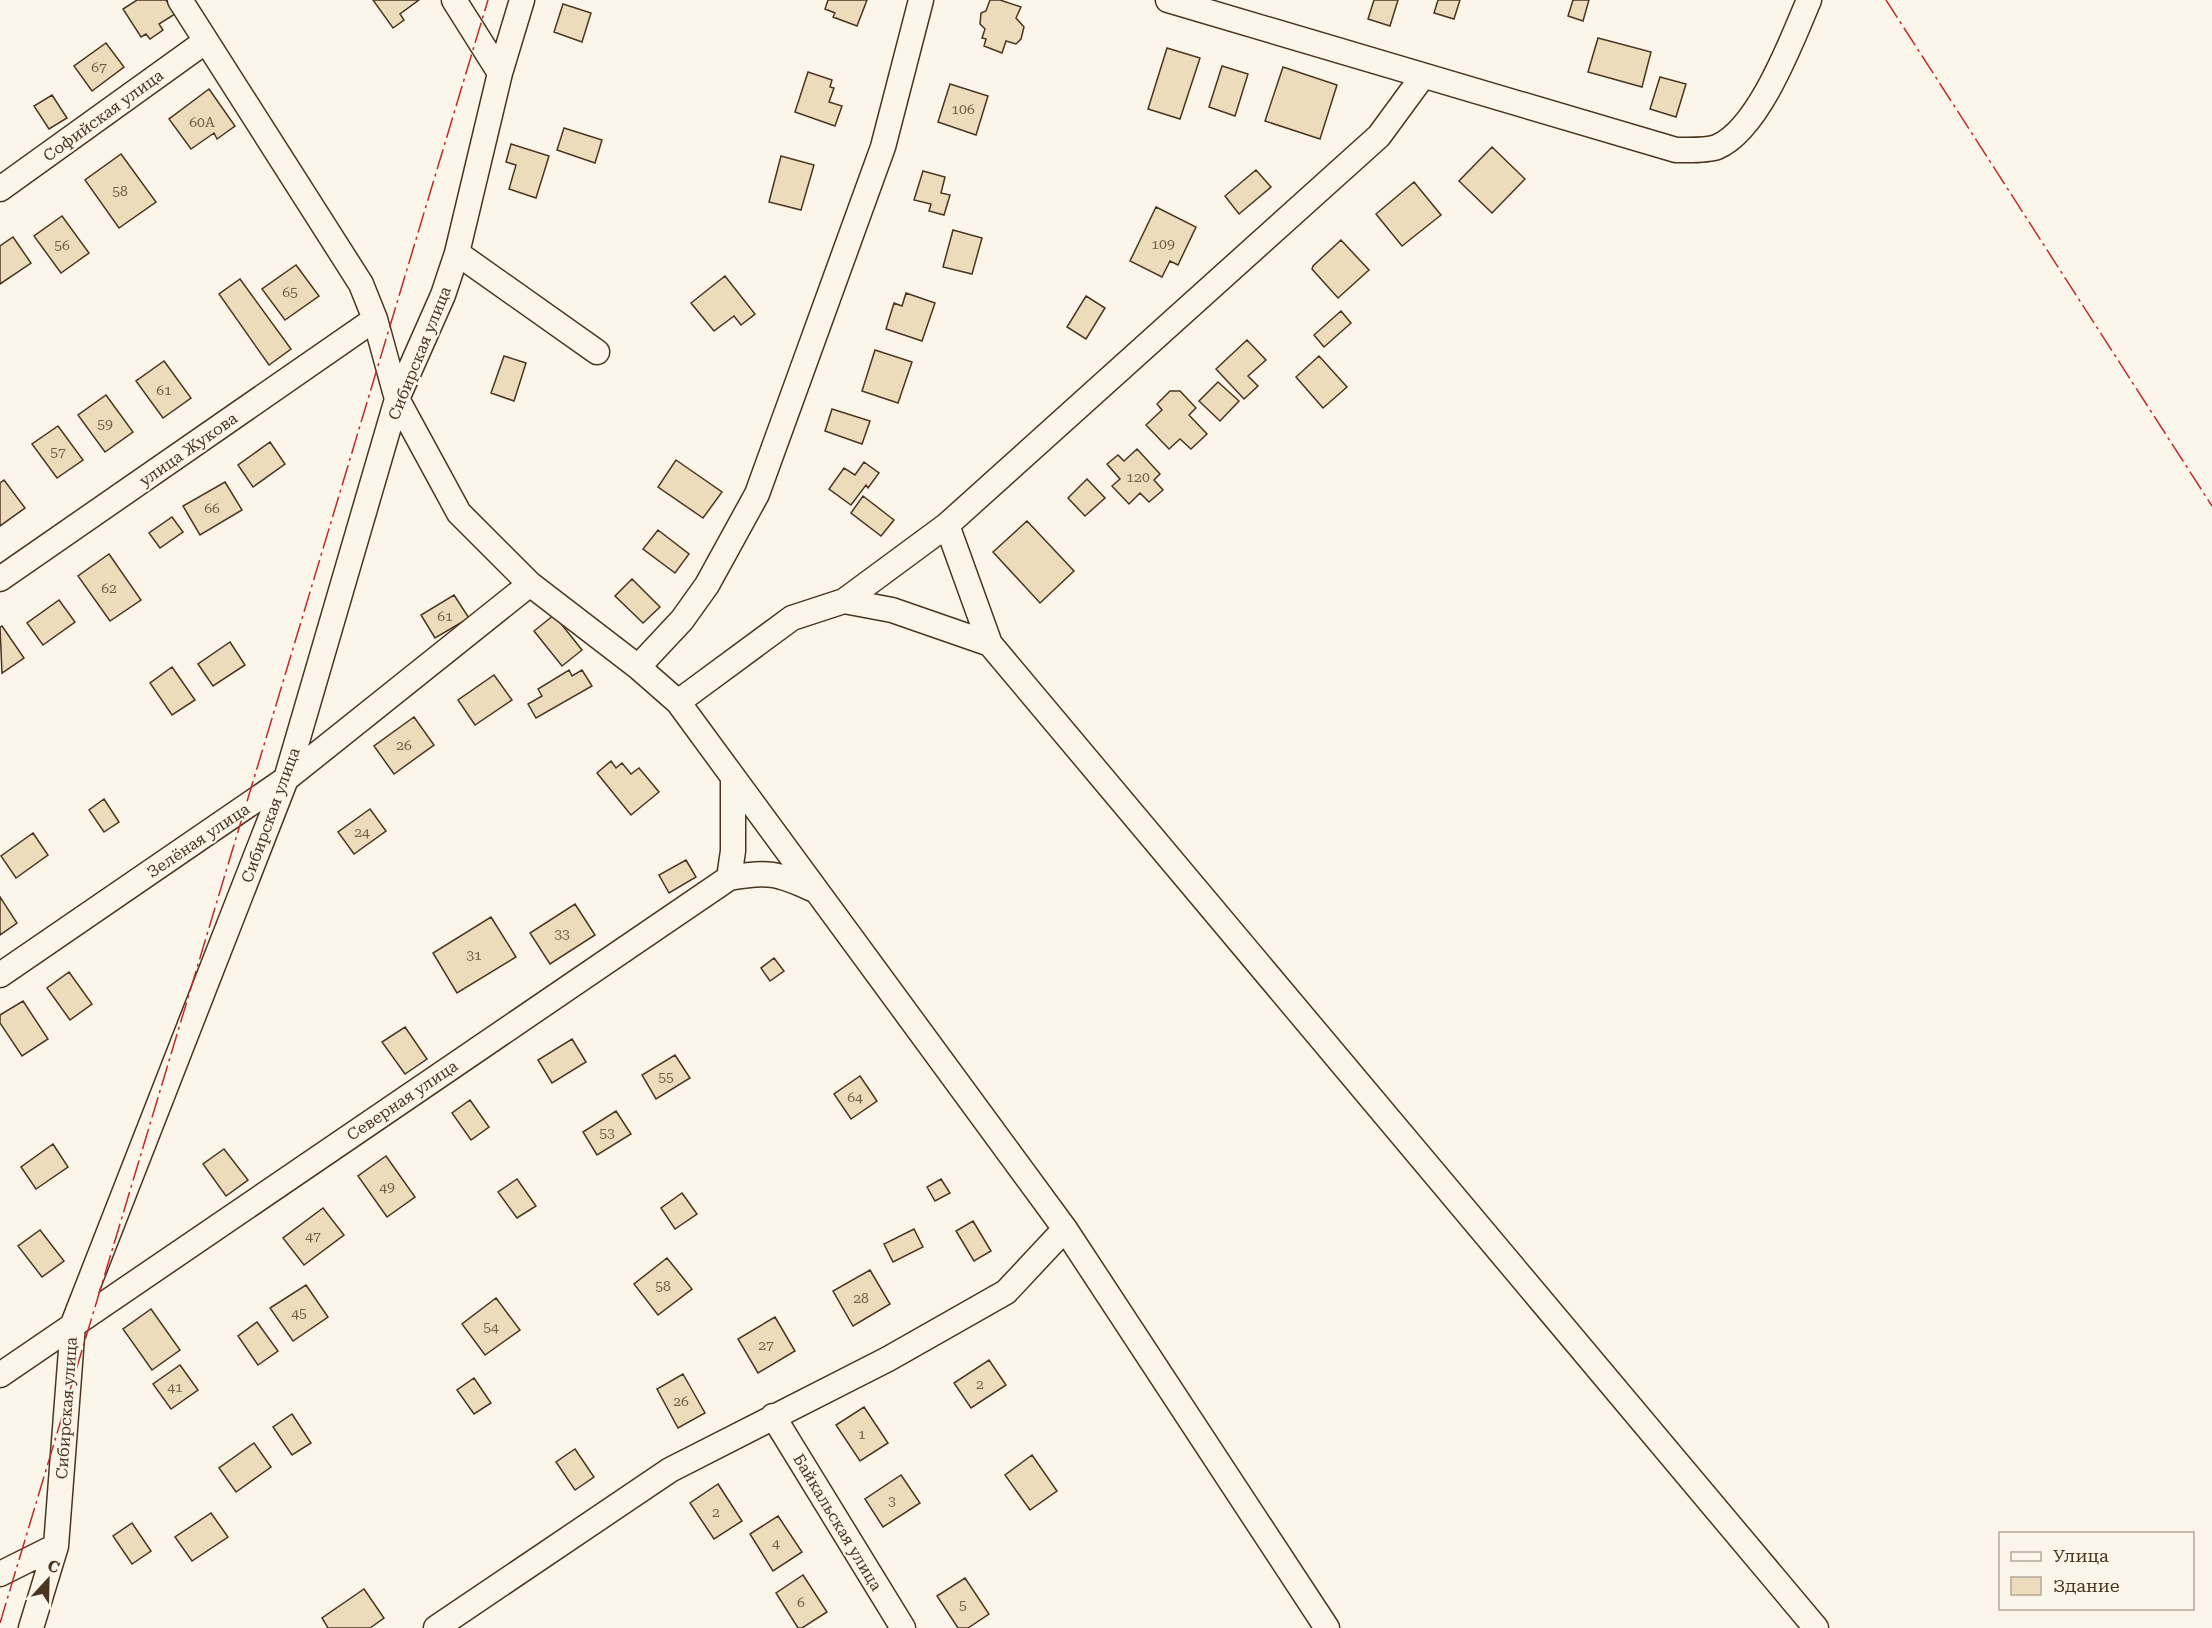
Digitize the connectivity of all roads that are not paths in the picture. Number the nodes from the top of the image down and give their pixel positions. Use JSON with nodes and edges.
{"nodes":[{"id":1,"x":180,"y":0,"type":"edge"},
{"id":2,"x":454,"y":0,"type":"edge"},
{"id":3,"x":522,"y":0,"type":"edge"},
{"id":4,"x":921,"y":0,"type":"edge"},
{"id":5,"x":1168,"y":0,"type":"edge"},
{"id":6,"x":1809,"y":0,"type":"edge"},
{"id":7,"x":206,"y":41,"type":"junction"},
{"id":8,"x":500,"y":73,"type":"junction"},
{"id":9,"x":1423,"y":76,"type":"junction"},
{"id":10,"x":0,"y":189,"type":"edge"},
{"id":11,"x":457,"y":253,"type":"junction"},
{"id":12,"x":375,"y":319,"type":"junction"},
{"id":13,"x":597,"y":352,"type":"dead end"},
{"id":14,"x":397,"y":399,"type":"junction"},
{"id":15,"x":947,"y":525,"type":"junction"},
{"id":16,"x":0,"y":579,"type":"edge"},
{"id":17,"x":530,"y":584,"type":"junction"},
{"id":18,"x":844,"y":601,"type":"junction"},
{"id":19,"x":990,"y":644,"type":"junction"},
{"id":20,"x":638,"y":667,"type":"junction"},
{"id":21,"x":678,"y":702,"type":"junction"},
{"id":22,"x":732,"y":777,"type":"junction"},
{"id":23,"x":286,"y":779,"type":"junction"},
{"id":24,"x":729,"y":878,"type":"junction"},
{"id":25,"x":816,"y":891,"type":"junction"},
{"id":26,"x":0,"y":975,"type":"edge"},
{"id":27,"x":1065,"y":1229,"type":"junction"},
{"id":28,"x":73,"y":1324,"type":"junction"},
{"id":29,"x":0,"y":1375,"type":"edge"},
{"id":30,"x":773,"y":1416,"type":"junction"},
{"id":31,"x":56,"y":1546,"type":"junction"},
{"id":32,"x":0,"y":1574,"type":"edge"},
{"id":33,"x":448,"y":1625,"type":"edge"},
{"id":34,"x":31,"y":1628,"type":"edge"},
{"id":35,"x":903,"y":1628,"type":"edge"},
{"id":36,"x":1327,"y":1628,"type":"edge"},
{"id":37,"x":1816,"y":1628,"type":"edge"}],
"edges":[{"from":1,"to":7,"type":"street"},
{"from":2,"to":8,"type":"street"},
{"from":3,"to":8,"type":"street","name":"Сибирская улица"},
{"from":4,"to":20,"type":"street"},
{"from":5,"to":9,"type":"street"},
{"from":6,"to":9,"type":"street"},
{"from":7,"to":10,"type":"street","name":"Софийская улица"},
{"from":7,"to":12,"type":"street"},
{"from":8,"to":11,"type":"street","name":"Сибирская улица"},
{"from":9,"to":15,"type":"street"},
{"from":11,"to":13,"type":"street"},
{"from":11,"to":14,"type":"street","name":"Сибирская улица"},
{"from":12,"to":14,"type":"street"},
{"from":12,"to":16,"type":"street","name":"улица Жукова"},
{"from":14,"to":17,"type":"street"},
{"from":14,"to":23,"type":"street","name":"Сибирская улица"},
{"from":15,"to":18,"type":"street"},
{"from":15,"to":19,"type":"street"},
{"from":17,"to":20,"type":"street"},
{"from":17,"to":23,"type":"street","name":"Зелёная улица"},
{"from":18,"to":19,"type":"street"},
{"from":18,"to":21,"type":"street"},
{"from":19,"to":37,"type":"street"},
{"from":20,"to":21,"type":"street"},
{"from":21,"to":22,"type":"street"},
{"from":22,"to":24,"type":"street"},
{"from":22,"to":25,"type":"street"},
{"from":23,"to":26,"type":"street","name":"Зелёная улица"},
{"from":23,"to":28,"type":"street","name":"Сибирская улица"},
{"from":24,"to":25,"type":"street","name":"Северная улица"},
{"from":24,"to":28,"type":"street","name":"Северная улица"},
{"from":25,"to":27,"type":"street"},
{"from":27,"to":30,"type":"street"},
{"from":27,"to":36,"type":"street"},
{"from":28,"to":29,"type":"street","name":"Северная улица"},
{"from":28,"to":31,"type":"street","name":"Сибирская улица"},
{"from":30,"to":33,"type":"street"},
{"from":30,"to":35,"type":"street","name":"Байкальская улица"},
{"from":31,"to":32,"type":"street"},
{"from":31,"to":34,"type":"street","name":"Сибирская улица"}]}
